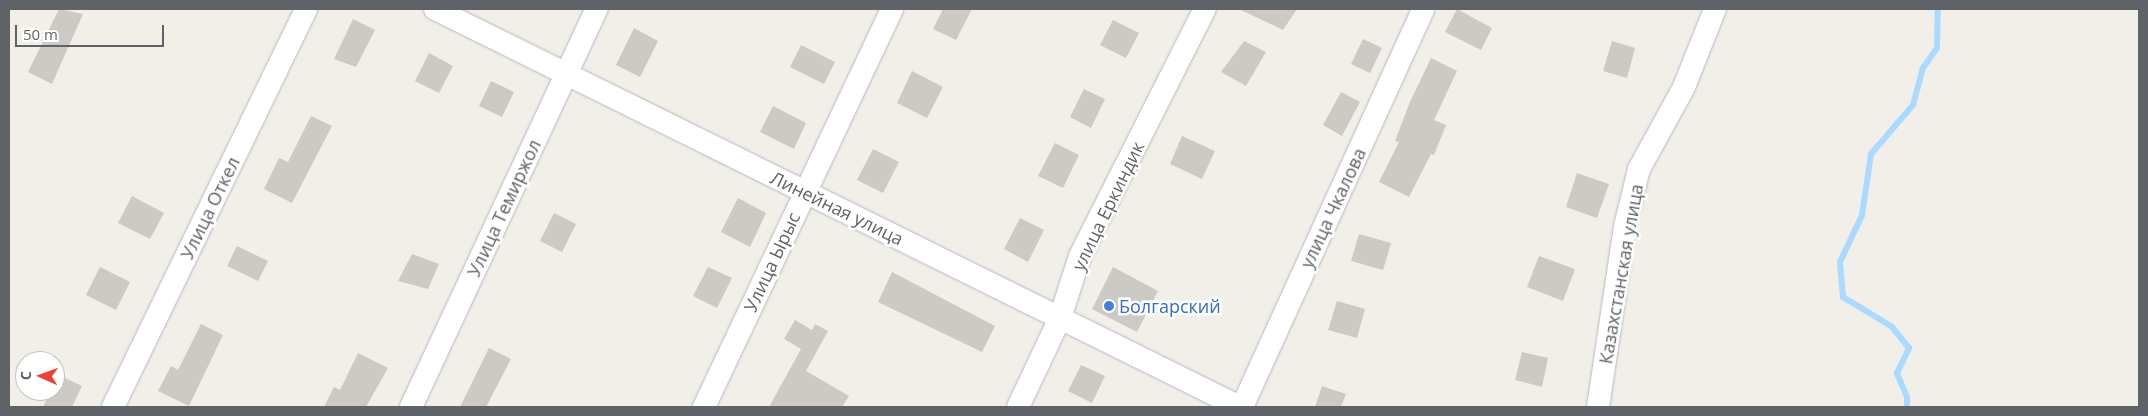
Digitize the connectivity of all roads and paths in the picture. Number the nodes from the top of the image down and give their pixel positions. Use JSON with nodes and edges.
{"nodes":[{"id":1,"x":306,"y":9,"type":"edge"},
{"id":2,"x":435,"y":9,"type":"edge"},
{"id":3,"x":597,"y":9,"type":"edge"},
{"id":4,"x":892,"y":9,"type":"edge"},
{"id":5,"x":1205,"y":9,"type":"edge"},
{"id":6,"x":1423,"y":9,"type":"edge"},
{"id":7,"x":1715,"y":9,"type":"edge"},
{"id":8,"x":566,"y":76,"type":"junction"},
{"id":9,"x":805,"y":192,"type":"junction"},
{"id":10,"x":1060,"y":318,"type":"junction"},
{"id":11,"x":114,"y":407,"type":"edge"},
{"id":12,"x":411,"y":407,"type":"edge"},
{"id":13,"x":704,"y":407,"type":"edge"},
{"id":14,"x":1018,"y":407,"type":"edge"},
{"id":15,"x":1241,"y":407,"type":"edge"},
{"id":16,"x":1598,"y":407,"type":"edge"}],
"edges":[{"from":1,"to":11,"type":"street","name":"Улица Откел"},
{"from":2,"to":8,"type":"street","name":"Линейная улица"},
{"from":3,"to":8,"type":"street","name":"Улица Темиржол"},
{"from":4,"to":9,"type":"street","name":"Улица Ырыс"},
{"from":5,"to":10,"type":"street","name":"улица Еркиндик"},
{"from":6,"to":15,"type":"street","name":"улица Чкалова"},
{"from":7,"to":16,"type":"street","name":"Казахстанская улица"},
{"from":8,"to":9,"type":"street","name":"Линейная улица"},
{"from":8,"to":12,"type":"street","name":"Улица Темиржол"},
{"from":9,"to":10,"type":"street","name":"Линейная улица"},
{"from":9,"to":13,"type":"street","name":"Улица Ырыс"},
{"from":10,"to":14,"type":"street","name":"улица Еркиндик"},
{"from":10,"to":15,"type":"street","name":"Линейная улица"}]}
